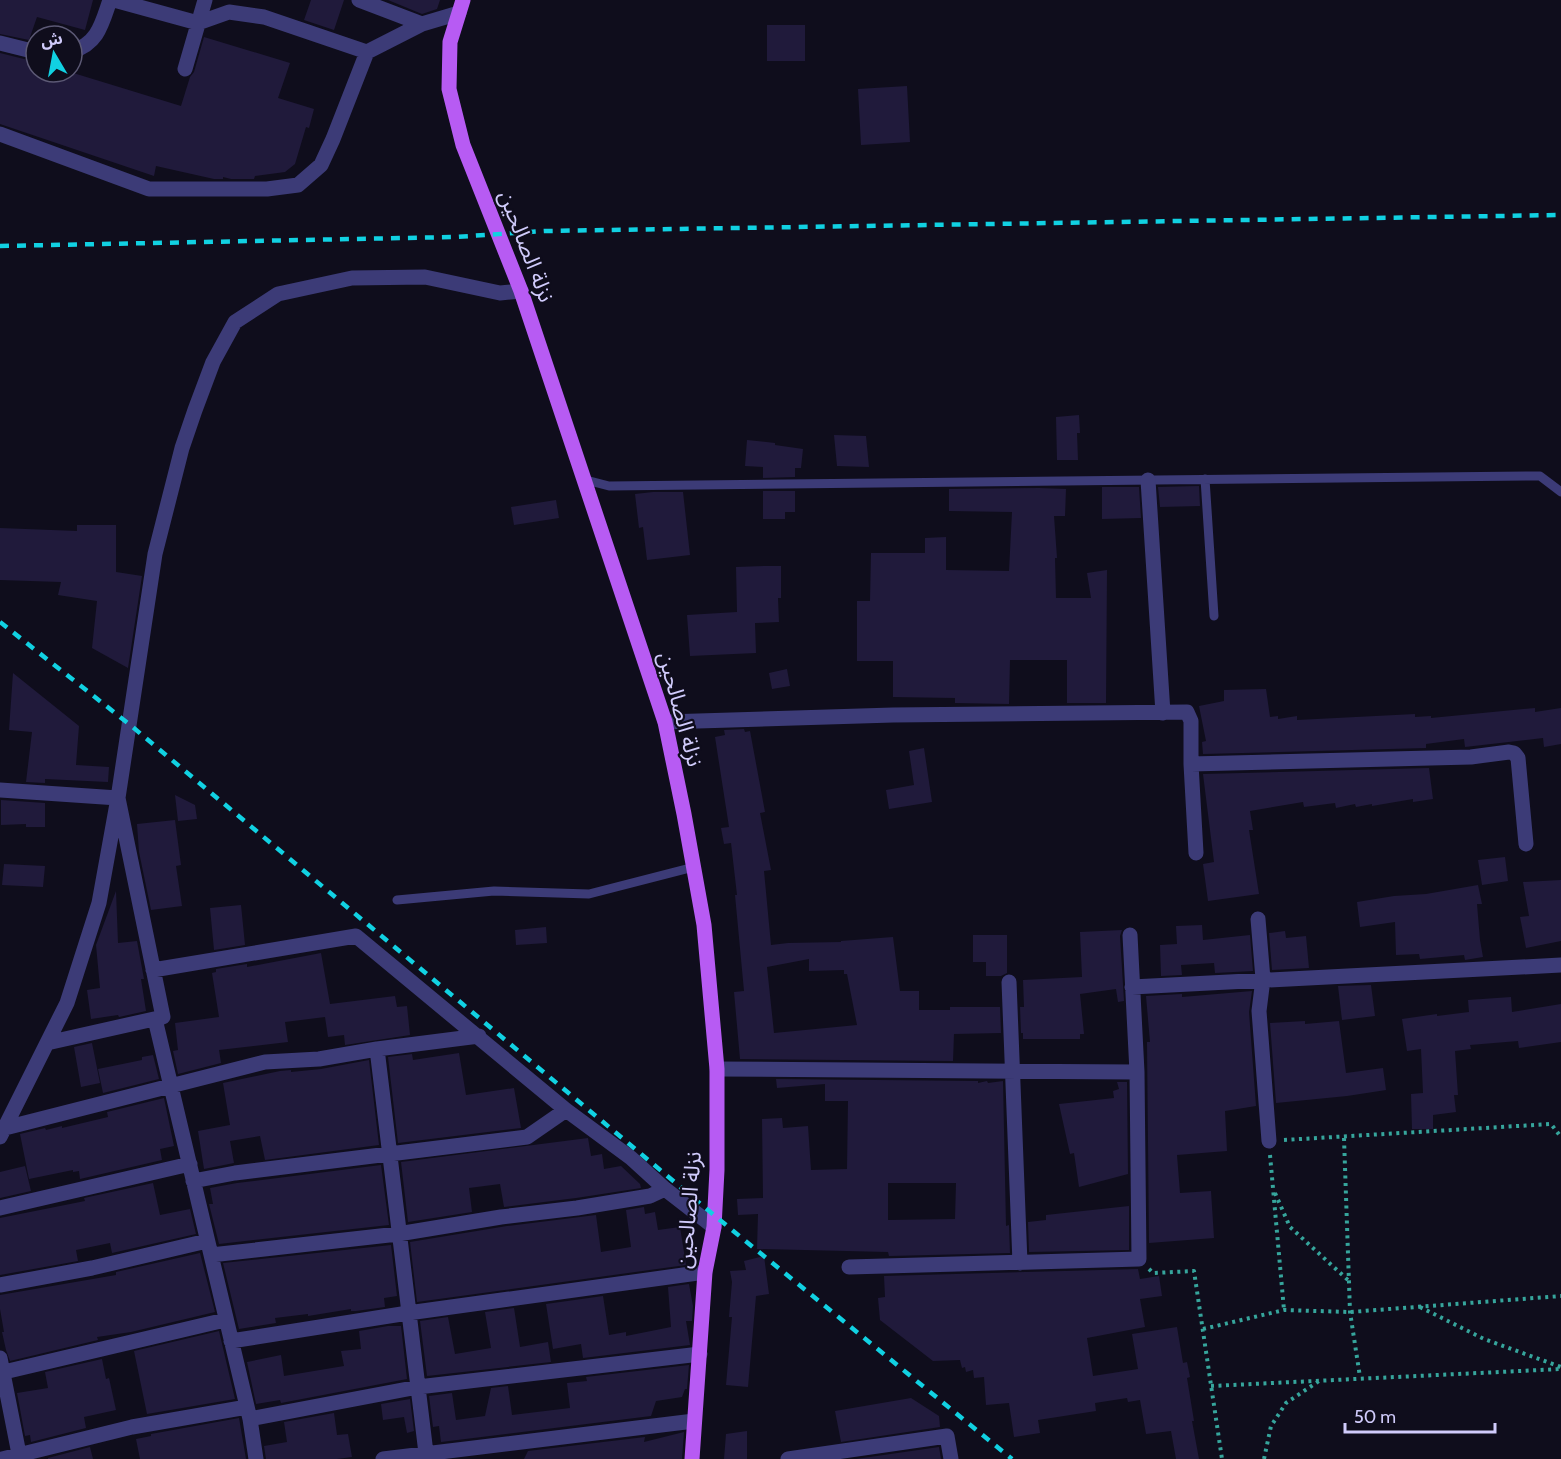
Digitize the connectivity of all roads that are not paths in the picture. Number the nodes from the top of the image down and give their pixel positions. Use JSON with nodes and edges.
{"nodes":[{"id":1,"x":112,"y":0,"type":"edge"},
{"id":2,"x":205,"y":0,"type":"edge"},
{"id":3,"x":359,"y":0,"type":"edge"},
{"id":4,"x":461,"y":6,"type":"edge"},
{"id":5,"x":198,"y":23,"type":"junction"},
{"id":6,"x":422,"y":24,"type":"junction"},
{"id":7,"x":0,"y":43,"type":"edge"},
{"id":8,"x":84,"y":45,"type":"edge"},
{"id":9,"x":24,"y":49,"type":"edge"},
{"id":10,"x":367,"y":52,"type":"junction"},
{"id":11,"x":185,"y":69,"type":"dead end"},
{"id":12,"x":0,"y":134,"type":"edge"},
{"id":13,"x":521,"y":291,"type":"junction"},
{"id":14,"x":1205,"y":479,"type":"junction"},
{"id":15,"x":586,"y":480,"type":"junction"},
{"id":16,"x":1148,"y":480,"type":"junction"},
{"id":17,"x":1561,"y":492,"type":"edge"},
{"id":18,"x":1214,"y":616,"type":"dead end"},
{"id":19,"x":1163,"y":713,"type":"junction"},
{"id":20,"x":665,"y":722,"type":"junction"},
{"id":21,"x":1191,"y":764,"type":"junction"},
{"id":22,"x":0,"y":790,"type":"edge"},
{"id":23,"x":118,"y":798,"type":"junction"},
{"id":24,"x":1526,"y":844,"type":"dead end"},
{"id":25,"x":1196,"y":853,"type":"dead end"},
{"id":26,"x":694,"y":867,"type":"junction"},
{"id":27,"x":398,"y":900,"type":"dead end"},
{"id":28,"x":1258,"y":919,"type":"dead end"},
{"id":29,"x":1130,"y":935,"type":"dead end"},
{"id":30,"x":1561,"y":965,"type":"edge"},
{"id":31,"x":153,"y":970,"type":"junction"},
{"id":32,"x":1263,"y":979,"type":"junction"},
{"id":33,"x":1009,"y":982,"type":"dead end"},
{"id":34,"x":1132,"y":987,"type":"junction"},
{"id":35,"x":155,"y":1019,"type":"junction"},
{"id":36,"x":479,"y":1036,"type":"junction"},
{"id":37,"x":47,"y":1044,"type":"junction"},
{"id":38,"x":377,"y":1049,"type":"junction"},
{"id":39,"x":717,"y":1069,"type":"junction"},
{"id":40,"x":1012,"y":1071,"type":"junction"},
{"id":41,"x":1137,"y":1072,"type":"junction"},
{"id":42,"x":172,"y":1085,"type":"junction"},
{"id":43,"x":566,"y":1110,"type":"junction"},
{"id":44,"x":2,"y":1132,"type":"edge"},
{"id":45,"x":1269,"y":1141,"type":"road end"},
{"id":46,"x":389,"y":1155,"type":"junction"},
{"id":47,"x":190,"y":1164,"type":"junction"},
{"id":48,"x":193,"y":1181,"type":"junction"},
{"id":49,"x":665,"y":1190,"type":"junction"},
{"id":50,"x":0,"y":1208,"type":"edge"},
{"id":51,"x":714,"y":1227,"type":"junction"},
{"id":52,"x":398,"y":1234,"type":"junction"},
{"id":53,"x":209,"y":1248,"type":"junction"},
{"id":54,"x":1020,"y":1263,"type":"junction"},
{"id":55,"x":849,"y":1267,"type":"dead end"},
{"id":56,"x":705,"y":1272,"type":"junction"},
{"id":57,"x":0,"y":1285,"type":"edge"},
{"id":58,"x":408,"y":1313,"type":"junction"},
{"id":59,"x":225,"y":1320,"type":"junction"},
{"id":60,"x":231,"y":1341,"type":"junction"},
{"id":61,"x":700,"y":1354,"type":"junction"},
{"id":62,"x":1,"y":1368,"type":"edge"},
{"id":63,"x":418,"y":1387,"type":"junction"},
{"id":64,"x":248,"y":1413,"type":"junction"},
{"id":65,"x":694,"y":1421,"type":"junction"},
{"id":66,"x":426,"y":1453,"type":"junction"},
{"id":67,"x":19,"y":1457,"type":"edge"},
{"id":68,"x":2,"y":1459,"type":"edge"},
{"id":69,"x":256,"y":1459,"type":"edge"},
{"id":70,"x":383,"y":1459,"type":"edge"},
{"id":71,"x":692,"y":1459,"type":"edge"},
{"id":72,"x":789,"y":1459,"type":"edge"},
{"id":73,"x":951,"y":1459,"type":"edge"}],
"edges":[{"from":1,"to":5,"type":"street"},
{"from":1,"to":8,"type":"street"},
{"from":2,"to":5,"type":"street"},
{"from":3,"to":6,"type":"street"},
{"from":4,"to":6,"type":"street"},
{"from":4,"to":13,"type":"main road","name":"نزلة الصالحين"},
{"from":5,"to":10,"type":"street"},
{"from":5,"to":11,"type":"street"},
{"from":6,"to":10,"type":"street"},
{"from":7,"to":9,"type":"street"},
{"from":10,"to":12,"type":"street"},
{"from":13,"to":15,"type":"main road","name":"نزلة الصالحين"},
{"from":13,"to":23,"type":"street"},
{"from":14,"to":16,"type":"lane"},
{"from":14,"to":17,"type":"lane"},
{"from":14,"to":18,"type":"lane"},
{"from":15,"to":16,"type":"lane"},
{"from":15,"to":20,"type":"main road","name":"نزلة الصالحين"},
{"from":16,"to":19,"type":"street"},
{"from":19,"to":20,"type":"street"},
{"from":19,"to":21,"type":"street"},
{"from":20,"to":26,"type":"main road","name":"نزلة الصالحين"},
{"from":21,"to":24,"type":"street"},
{"from":21,"to":25,"type":"street"},
{"from":22,"to":23,"type":"street"},
{"from":23,"to":31,"type":"street"},
{"from":23,"to":37,"type":"street"},
{"from":26,"to":27,"type":"lane"},
{"from":26,"to":39,"type":"main road","name":"نزلة الصالحين"},
{"from":28,"to":32,"type":"street"},
{"from":29,"to":34,"type":"street"},
{"from":30,"to":32,"type":"street"},
{"from":31,"to":35,"type":"street"},
{"from":31,"to":36,"type":"street"},
{"from":32,"to":34,"type":"street"},
{"from":32,"to":45,"type":"street"},
{"from":33,"to":40,"type":"street"},
{"from":34,"to":41,"type":"street"},
{"from":35,"to":37,"type":"street"},
{"from":35,"to":42,"type":"street"},
{"from":36,"to":38,"type":"street"},
{"from":36,"to":43,"type":"street"},
{"from":37,"to":44,"type":"street"},
{"from":38,"to":42,"type":"street"},
{"from":38,"to":46,"type":"street"},
{"from":39,"to":40,"type":"street"},
{"from":39,"to":51,"type":"main road","name":"نزلة الصالحين"},
{"from":40,"to":41,"type":"street"},
{"from":40,"to":54,"type":"street"},
{"from":41,"to":54,"type":"street"},
{"from":42,"to":44,"type":"street"},
{"from":42,"to":47,"type":"street"},
{"from":43,"to":46,"type":"street"},
{"from":43,"to":49,"type":"street"},
{"from":46,"to":48,"type":"street"},
{"from":46,"to":52,"type":"street"},
{"from":47,"to":48,"type":"street"},
{"from":47,"to":50,"type":"street"},
{"from":48,"to":53,"type":"street"},
{"from":49,"to":51,"type":"street"},
{"from":49,"to":52,"type":"street"},
{"from":51,"to":56,"type":"main road","name":"نزلة الصالحين"},
{"from":52,"to":53,"type":"street"},
{"from":52,"to":58,"type":"street"},
{"from":53,"to":57,"type":"street"},
{"from":53,"to":59,"type":"street"},
{"from":54,"to":55,"type":"street"},
{"from":56,"to":58,"type":"street"},
{"from":56,"to":61,"type":"main road","name":"نزلة الصالحين"},
{"from":58,"to":60,"type":"street"},
{"from":58,"to":63,"type":"street"},
{"from":59,"to":60,"type":"street"},
{"from":59,"to":62,"type":"street"},
{"from":60,"to":64,"type":"street"},
{"from":61,"to":63,"type":"street"},
{"from":61,"to":65,"type":"main road","name":"نزلة الصالحين"},
{"from":62,"to":67,"type":"street"},
{"from":63,"to":64,"type":"street"},
{"from":63,"to":66,"type":"street"},
{"from":64,"to":67,"type":"street"},
{"from":64,"to":69,"type":"street"},
{"from":65,"to":66,"type":"street"},
{"from":65,"to":71,"type":"main road","name":"نزلة الصالحين"},
{"from":66,"to":70,"type":"street"},
{"from":67,"to":68,"type":"street"},
{"from":72,"to":73,"type":"street"}]}
